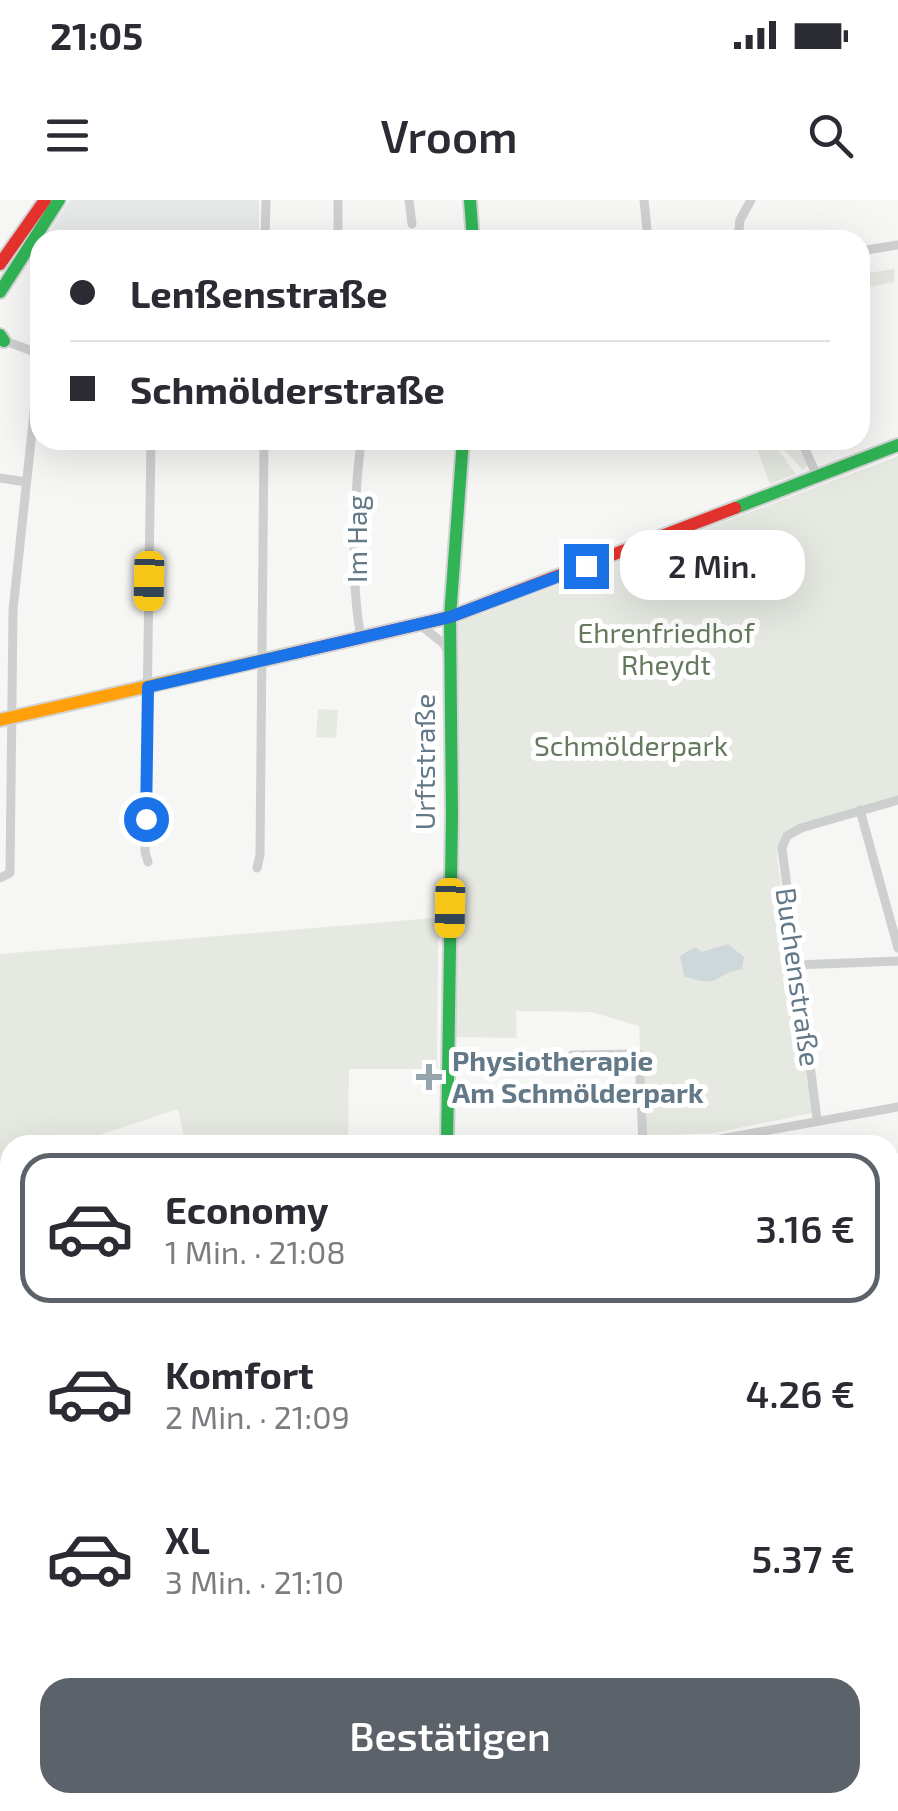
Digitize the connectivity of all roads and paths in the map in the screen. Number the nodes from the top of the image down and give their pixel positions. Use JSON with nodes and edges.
{"nodes":[{"id":1,"x":45,"y":200,"type":"edge"},
{"id":2,"x":59,"y":200,"type":"edge"},
{"id":3,"x":266,"y":200,"type":"edge"},
{"id":4,"x":338,"y":200,"type":"edge"},
{"id":5,"x":409,"y":200,"type":"edge"},
{"id":6,"x":470,"y":200,"type":"edge"},
{"id":7,"x":644,"y":200,"type":"edge"},
{"id":8,"x":751,"y":200,"type":"edge"},
{"id":9,"x":412,"y":224,"type":"dead end"},
{"id":10,"x":40,"y":230,"type":"edge"},
{"id":11,"x":266,"y":230,"type":"edge"},
{"id":12,"x":338,"y":230,"type":"edge"},
{"id":13,"x":472,"y":230,"type":"edge"},
{"id":14,"x":647,"y":230,"type":"edge"},
{"id":15,"x":739,"y":230,"type":"edge"},
{"id":16,"x":30,"y":245,"type":"edge"},
{"id":17,"x":898,"y":245,"type":"edge"},
{"id":18,"x":870,"y":249,"type":"edge"},
{"id":19,"x":0,"y":264,"type":"edge"},
{"id":20,"x":0,"y":292,"type":"edge"},
{"id":21,"x":898,"y":445,"type":"edge"},
{"id":22,"x":30,"y":446,"type":"edge"},
{"id":23,"x":150,"y":450,"type":"edge"},
{"id":24,"x":264,"y":450,"type":"edge"},
{"id":25,"x":361,"y":450,"type":"edge"},
{"id":26,"x":462,"y":450,"type":"edge"},
{"id":27,"x":805,"y":450,"type":"edge"},
{"id":28,"x":817,"y":476,"type":"junction"},
{"id":29,"x":0,"y":478,"type":"edge"},
{"id":30,"x":26,"y":482,"type":"junction"},
{"id":31,"x":451,"y":589,"type":"junction"},
{"id":32,"x":482,"y":606,"type":"junction"},
{"id":33,"x":13,"y":610,"type":"junction"},
{"id":34,"x":0,"y":611,"type":"edge"},
{"id":35,"x":450,"y":617,"type":"junction"},
{"id":36,"x":419,"y":624,"type":"junction"},
{"id":37,"x":361,"y":637,"type":"junction"},
{"id":38,"x":450,"y":654,"type":"junction"},
{"id":39,"x":262,"y":660,"type":"junction"},
{"id":40,"x":148,"y":687,"type":"junction"},
{"id":41,"x":5,"y":719,"type":"edge"},
{"id":42,"x":898,"y":800,"type":"edge"},
{"id":43,"x":860,"y":810,"type":"junction"},
{"id":44,"x":148,"y":862,"type":"dead end"},
{"id":45,"x":256,"y":868,"type":"dead end"},
{"id":46,"x":0,"y":878,"type":"edge"},
{"id":47,"x":898,"y":948,"type":"edge"},
{"id":48,"x":898,"y":961,"type":"edge"},
{"id":49,"x":796,"y":965,"type":"junction"},
{"id":50,"x":572,"y":1055,"type":"dead end"},
{"id":51,"x":898,"y":1107,"type":"edge"},
{"id":52,"x":817,"y":1120,"type":"junction"},
{"id":53,"x":447,"y":1135,"type":"edge"},
{"id":54,"x":643,"y":1135,"type":"edge"},
{"id":55,"x":750,"y":1135,"type":"edge"}],
"edges":[{"from":1,"to":19,"type":"street"},
{"from":2,"to":10,"type":"street"},
{"from":3,"to":11,"type":"street"},
{"from":4,"to":12,"type":"street"},
{"from":5,"to":9,"type":"street"},
{"from":6,"to":13,"type":"street"},
{"from":7,"to":14,"type":"street"},
{"from":8,"to":15,"type":"street"},
{"from":16,"to":20,"type":"street"},
{"from":17,"to":18,"type":"street"},
{"from":21,"to":28,"type":"street"},
{"from":22,"to":30,"type":"street"},
{"from":23,"to":40,"type":"street"},
{"from":24,"to":39,"type":"street"},
{"from":25,"to":37,"type":"street","name":"Im Hag"},
{"from":26,"to":31,"type":"street","name":"Urftstraße"},
{"from":27,"to":28,"type":"street"},
{"from":28,"to":32,"type":"street"},
{"from":29,"to":30,"type":"street"},
{"from":30,"to":33,"type":"street"},
{"from":31,"to":32,"type":"street"},
{"from":31,"to":35,"type":"street","name":"Urftstraße"},
{"from":32,"to":35,"type":"street"},
{"from":33,"to":34,"type":"street"},
{"from":33,"to":41,"type":"street"},
{"from":35,"to":36,"type":"street"},
{"from":35,"to":38,"type":"street","name":"Urftstraße"},
{"from":36,"to":37,"type":"street"},
{"from":36,"to":38,"type":"street"},
{"from":37,"to":39,"type":"street"},
{"from":38,"to":53,"type":"street","name":"Urftstraße"},
{"from":39,"to":40,"type":"street"},
{"from":39,"to":45,"type":"street"},
{"from":40,"to":41,"type":"street"},
{"from":40,"to":44,"type":"street"},
{"from":41,"to":46,"type":"street"},
{"from":42,"to":43,"type":"street"},
{"from":43,"to":47,"type":"street"},
{"from":43,"to":49,"type":"street","name":"Buchenstraße"},
{"from":48,"to":49,"type":"street"},
{"from":49,"to":52,"type":"street","name":"Buchenstraße"},
{"from":50,"to":54,"type":"street"},
{"from":51,"to":52,"type":"street"},
{"from":52,"to":55,"type":"street"}]}
